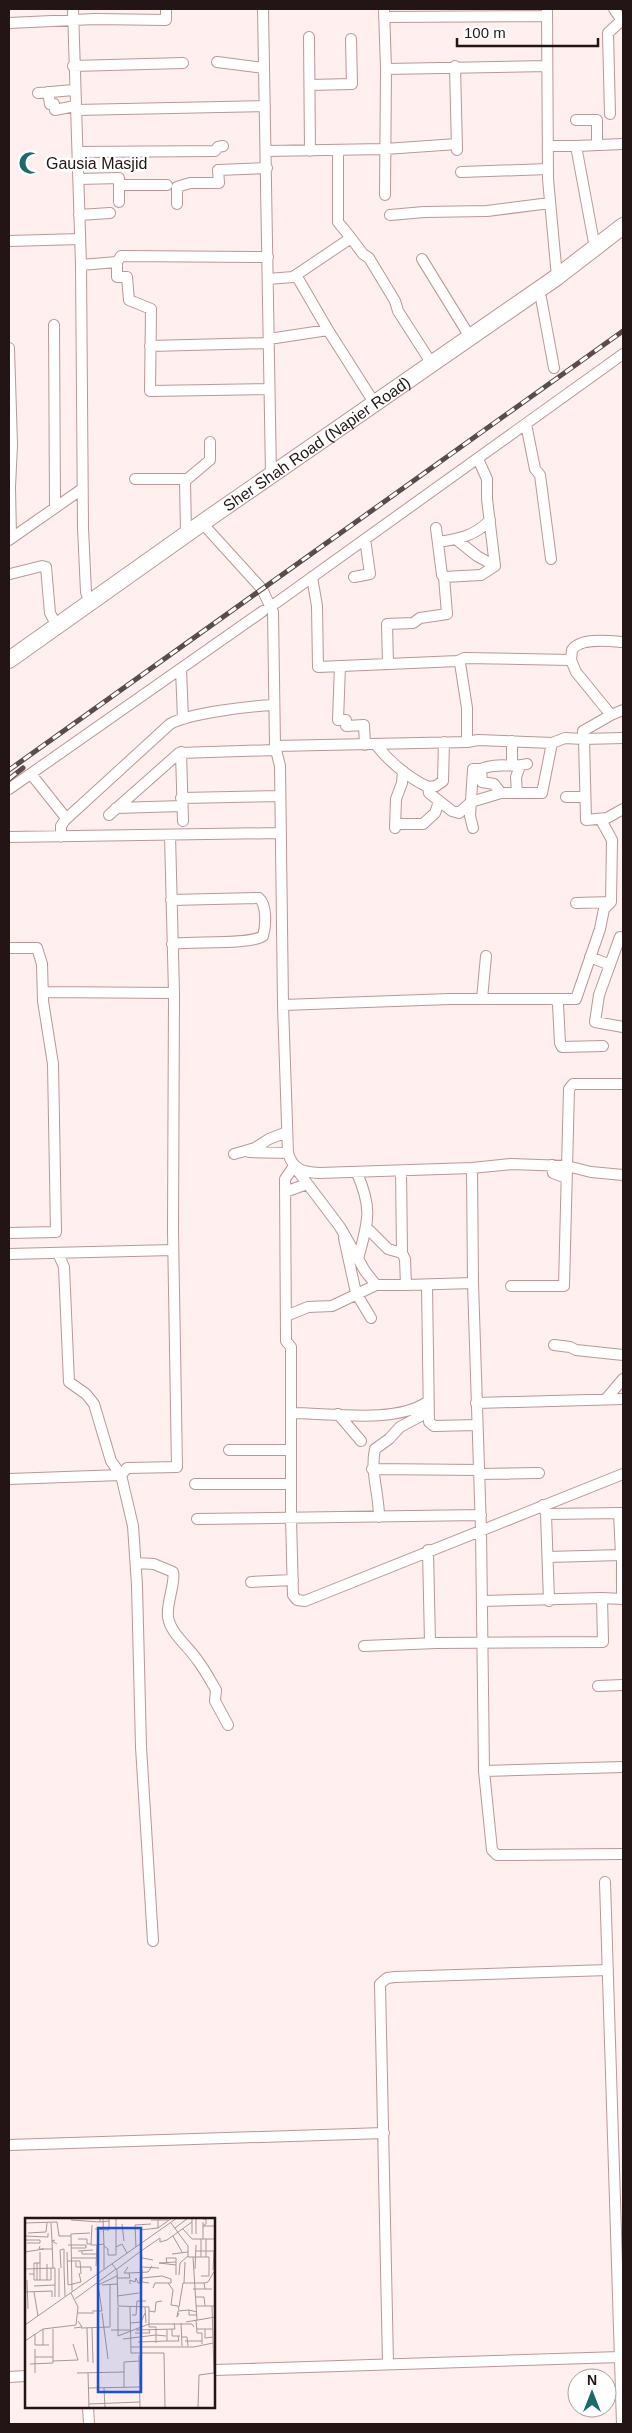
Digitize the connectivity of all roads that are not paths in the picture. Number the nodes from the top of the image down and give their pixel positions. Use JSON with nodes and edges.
{"nodes":[{"id":1,"x":73,"y":9,"type":"edge"},
{"id":2,"x":166,"y":9,"type":"edge"},
{"id":3,"x":263,"y":9,"type":"edge"},
{"id":4,"x":614,"y":9,"type":"edge"},
{"id":5,"x":547,"y":12,"type":"edge"},
{"id":6,"x":384,"y":13,"type":"edge"},
{"id":7,"x":73,"y":20,"type":"junction"},
{"id":8,"x":623,"y":21,"type":"edge"},
{"id":9,"x":9,"y":23,"type":"edge"},
{"id":10,"x":309,"y":37,"type":"dead end"},
{"id":11,"x":351,"y":40,"type":"dead end"},
{"id":12,"x":217,"y":62,"type":"dead end"},
{"id":13,"x":183,"y":63,"type":"dead end"},
{"id":14,"x":73,"y":66,"type":"junction"},
{"id":15,"x":455,"y":66,"type":"junction"},
{"id":16,"x":547,"y":66,"type":"junction"},
{"id":17,"x":264,"y":68,"type":"junction"},
{"id":18,"x":386,"y":69,"type":"junction"},
{"id":19,"x":310,"y":85,"type":"junction"},
{"id":20,"x":74,"y":90,"type":"junction"},
{"id":21,"x":265,"y":106,"type":"junction"},
{"id":22,"x":75,"y":108,"type":"junction"},
{"id":23,"x":610,"y":114,"type":"dead end"},
{"id":24,"x":576,"y":120,"type":"dead end"},
{"id":25,"x":623,"y":144,"type":"edge"},
{"id":26,"x":597,"y":145,"type":"junction"},
{"id":27,"x":223,"y":146,"type":"dead end"},
{"id":28,"x":548,"y":146,"type":"junction"},
{"id":29,"x":576,"y":146,"type":"junction"},
{"id":30,"x":385,"y":149,"type":"junction"},
{"id":31,"x":338,"y":150,"type":"junction"},
{"id":32,"x":266,"y":151,"type":"junction"},
{"id":33,"x":310,"y":151,"type":"junction"},
{"id":34,"x":79,"y":152,"type":"junction"},
{"id":35,"x":267,"y":168,"type":"junction"},
{"id":36,"x":548,"y":169,"type":"junction"},
{"id":37,"x":461,"y":172,"type":"dead end"},
{"id":38,"x":79,"y":178,"type":"junction"},
{"id":39,"x":174,"y":184,"type":"junction"},
{"id":40,"x":119,"y":185,"type":"junction"},
{"id":41,"x":385,"y":194,"type":"dead end"},
{"id":42,"x":119,"y":202,"type":"dead end"},
{"id":43,"x":550,"y":203,"type":"junction"},
{"id":44,"x":177,"y":204,"type":"dead end"},
{"id":45,"x":110,"y":213,"type":"dead end"},
{"id":46,"x":79,"y":215,"type":"junction"},
{"id":47,"x":390,"y":215,"type":"dead end"},
{"id":48,"x":623,"y":226,"type":"edge"},
{"id":49,"x":351,"y":238,"type":"junction"},
{"id":50,"x":623,"y":238,"type":"edge"},
{"id":51,"x":80,"y":239,"type":"junction"},
{"id":52,"x":9,"y":241,"type":"edge"},
{"id":53,"x":595,"y":248,"type":"junction"},
{"id":54,"x":268,"y":257,"type":"junction"},
{"id":55,"x":422,"y":259,"type":"dead end"},
{"id":56,"x":117,"y":262,"type":"junction"},
{"id":57,"x":81,"y":265,"type":"junction"},
{"id":58,"x":296,"y":275,"type":"junction"},
{"id":59,"x":556,"y":277,"type":"junction"},
{"id":60,"x":268,"y":279,"type":"junction"},
{"id":61,"x":541,"y":298,"type":"junction"},
{"id":62,"x":54,"y":325,"type":"dead end"},
{"id":63,"x":328,"y":330,"type":"junction"},
{"id":64,"x":470,"y":337,"type":"junction"},
{"id":65,"x":269,"y":341,"type":"junction"},
{"id":66,"x":150,"y":346,"type":"junction"},
{"id":67,"x":9,"y":348,"type":"edge"},
{"id":68,"x":623,"y":354,"type":"edge"},
{"id":69,"x":432,"y":364,"type":"junction"},
{"id":70,"x":554,"y":368,"type":"dead end"},
{"id":71,"x":269,"y":389,"type":"junction"},
{"id":72,"x":375,"y":404,"type":"junction"},
{"id":73,"x":526,"y":424,"type":"junction"},
{"id":74,"x":210,"y":442,"type":"dead end"},
{"id":75,"x":478,"y":459,"type":"junction"},
{"id":76,"x":271,"y":475,"type":"junction"},
{"id":77,"x":135,"y":479,"type":"dead end"},
{"id":78,"x":186,"y":479,"type":"junction"},
{"id":79,"x":82,"y":489,"type":"junction"},
{"id":80,"x":55,"y":507,"type":"junction"},
{"id":81,"x":490,"y":520,"type":"junction"},
{"id":82,"x":206,"y":527,"type":"junction"},
{"id":83,"x":436,"y":528,"type":"dead end"},
{"id":84,"x":186,"y":534,"type":"junction"},
{"id":85,"x":10,"y":539,"type":"edge"},
{"id":86,"x":365,"y":539,"type":"junction"},
{"id":87,"x":457,"y":540,"type":"junction"},
{"id":88,"x":438,"y":542,"type":"junction"},
{"id":89,"x":551,"y":559,"type":"dead end"},
{"id":90,"x":495,"y":566,"type":"junction"},
{"id":91,"x":10,"y":574,"type":"edge"},
{"id":92,"x":354,"y":577,"type":"dead end"},
{"id":93,"x":444,"y":577,"type":"junction"},
{"id":94,"x":312,"y":578,"type":"junction"},
{"id":95,"x":90,"y":603,"type":"junction"},
{"id":96,"x":276,"y":603,"type":"dead end"},
{"id":97,"x":263,"y":611,"type":"dead end"},
{"id":98,"x":56,"y":626,"type":"junction"},
{"id":99,"x":623,"y":642,"type":"edge"},
{"id":100,"x":9,"y":660,"type":"edge"},
{"id":101,"x":458,"y":660,"type":"junction"},
{"id":102,"x":571,"y":660,"type":"junction"},
{"id":103,"x":388,"y":664,"type":"junction"},
{"id":104,"x":340,"y":666,"type":"junction"},
{"id":105,"x":9,"y":669,"type":"edge"},
{"id":106,"x":181,"y":669,"type":"junction"},
{"id":107,"x":274,"y":705,"type":"junction"},
{"id":108,"x":623,"y":710,"type":"edge"},
{"id":109,"x":611,"y":714,"type":"junction"},
{"id":110,"x":183,"y":719,"type":"junction"},
{"id":111,"x":623,"y":738,"type":"edge"},
{"id":112,"x":584,"y":739,"type":"junction"},
{"id":113,"x":512,"y":741,"type":"junction"},
{"id":114,"x":444,"y":742,"type":"junction"},
{"id":115,"x":467,"y":742,"type":"junction"},
{"id":116,"x":552,"y":743,"type":"junction"},
{"id":117,"x":370,"y":745,"type":"junction"},
{"id":118,"x":276,"y":748,"type":"junction"},
{"id":119,"x":181,"y":752,"type":"junction"},
{"id":120,"x":520,"y":765,"type":"junction"},
{"id":121,"x":481,"y":769,"type":"junction"},
{"id":122,"x":403,"y":771,"type":"junction"},
{"id":123,"x":30,"y":774,"type":"junction"},
{"id":124,"x":428,"y":787,"type":"junction"},
{"id":125,"x":9,"y":789,"type":"edge"},
{"id":126,"x":501,"y":793,"type":"junction"},
{"id":127,"x":517,"y":793,"type":"junction"},
{"id":128,"x":280,"y":796,"type":"junction"},
{"id":129,"x":566,"y":797,"type":"dead end"},
{"id":130,"x":585,"y":797,"type":"junction"},
{"id":131,"x":182,"y":802,"type":"junction"},
{"id":132,"x":439,"y":802,"type":"junction"},
{"id":133,"x":471,"y":802,"type":"junction"},
{"id":134,"x":623,"y":809,"type":"edge"},
{"id":135,"x":66,"y":818,"type":"junction"},
{"id":136,"x":601,"y":820,"type":"junction"},
{"id":137,"x":183,"y":821,"type":"dead end"},
{"id":138,"x":474,"y":828,"type":"dead end"},
{"id":139,"x":281,"y":833,"type":"junction"},
{"id":140,"x":170,"y":835,"type":"junction"},
{"id":141,"x":9,"y":837,"type":"edge"},
{"id":142,"x":61,"y":837,"type":"junction"},
{"id":143,"x":623,"y":838,"type":"edge"},
{"id":144,"x":612,"y":840,"type":"junction"},
{"id":145,"x":171,"y":900,"type":"junction"},
{"id":146,"x":611,"y":902,"type":"junction"},
{"id":147,"x":576,"y":904,"type":"dead end"},
{"id":148,"x":623,"y":938,"type":"edge"},
{"id":149,"x":172,"y":944,"type":"junction"},
{"id":150,"x":9,"y":948,"type":"edge"},
{"id":151,"x":486,"y":956,"type":"dead end"},
{"id":152,"x":590,"y":958,"type":"junction"},
{"id":153,"x":610,"y":965,"type":"junction"},
{"id":154,"x":43,"y":992,"type":"junction"},
{"id":155,"x":174,"y":993,"type":"junction"},
{"id":156,"x":482,"y":999,"type":"junction"},
{"id":157,"x":554,"y":999,"type":"junction"},
{"id":158,"x":283,"y":1005,"type":"junction"},
{"id":159,"x":623,"y":1027,"type":"edge"},
{"id":160,"x":604,"y":1046,"type":"dead end"},
{"id":161,"x":623,"y":1084,"type":"edge"},
{"id":162,"x":287,"y":1132,"type":"junction"},
{"id":163,"x":288,"y":1153,"type":"junction"},
{"id":164,"x":552,"y":1166,"type":"junction"},
{"id":165,"x":567,"y":1166,"type":"junction"},
{"id":166,"x":296,"y":1168,"type":"junction"},
{"id":167,"x":472,"y":1168,"type":"junction"},
{"id":168,"x":401,"y":1171,"type":"junction"},
{"id":169,"x":357,"y":1173,"type":"junction"},
{"id":170,"x":623,"y":1175,"type":"edge"},
{"id":171,"x":566,"y":1178,"type":"junction"},
{"id":172,"x":307,"y":1184,"type":"junction"},
{"id":173,"x":285,"y":1192,"type":"junction"},
{"id":174,"x":366,"y":1228,"type":"junction"},
{"id":175,"x":343,"y":1232,"type":"junction"},
{"id":176,"x":9,"y":1233,"type":"edge"},
{"id":177,"x":173,"y":1250,"type":"junction"},
{"id":178,"x":58,"y":1253,"type":"junction"},
{"id":179,"x":402,"y":1253,"type":"junction"},
{"id":180,"x":9,"y":1254,"type":"edge"},
{"id":181,"x":358,"y":1259,"type":"junction"},
{"id":182,"x":473,"y":1284,"type":"junction"},
{"id":183,"x":376,"y":1285,"type":"junction"},
{"id":184,"x":406,"y":1285,"type":"junction"},
{"id":185,"x":427,"y":1285,"type":"junction"},
{"id":186,"x":511,"y":1286,"type":"dead end"},
{"id":187,"x":356,"y":1293,"type":"junction"},
{"id":188,"x":286,"y":1316,"type":"junction"},
{"id":189,"x":371,"y":1318,"type":"dead end"},
{"id":190,"x":554,"y":1345,"type":"dead end"},
{"id":191,"x":623,"y":1355,"type":"edge"},
{"id":192,"x":623,"y":1379,"type":"edge"},
{"id":193,"x":623,"y":1399,"type":"edge"},
{"id":194,"x":606,"y":1400,"type":"junction"},
{"id":195,"x":476,"y":1403,"type":"junction"},
{"id":196,"x":428,"y":1407,"type":"junction"},
{"id":197,"x":291,"y":1414,"type":"junction"},
{"id":198,"x":338,"y":1414,"type":"junction"},
{"id":199,"x":477,"y":1425,"type":"junction"},
{"id":200,"x":362,"y":1441,"type":"dead end"},
{"id":201,"x":229,"y":1450,"type":"dead end"},
{"id":202,"x":291,"y":1450,"type":"junction"},
{"id":203,"x":372,"y":1469,"type":"junction"},
{"id":204,"x":479,"y":1472,"type":"junction"},
{"id":205,"x":539,"y":1473,"type":"dead end"},
{"id":206,"x":623,"y":1474,"type":"edge"},
{"id":207,"x":121,"y":1475,"type":"junction"},
{"id":208,"x":9,"y":1479,"type":"edge"},
{"id":209,"x":195,"y":1484,"type":"dead end"},
{"id":210,"x":291,"y":1484,"type":"junction"},
{"id":211,"x":545,"y":1510,"type":"junction"},
{"id":212,"x":621,"y":1513,"type":"edge"},
{"id":213,"x":481,"y":1515,"type":"junction"},
{"id":214,"x":379,"y":1517,"type":"junction"},
{"id":215,"x":290,"y":1518,"type":"junction"},
{"id":216,"x":197,"y":1519,"type":"dead end"},
{"id":217,"x":481,"y":1530,"type":"junction"},
{"id":218,"x":428,"y":1550,"type":"junction"},
{"id":219,"x":622,"y":1556,"type":"edge"},
{"id":220,"x":548,"y":1557,"type":"junction"},
{"id":221,"x":136,"y":1563,"type":"junction"},
{"id":222,"x":293,"y":1580,"type":"junction"},
{"id":223,"x":251,"y":1582,"type":"dead end"},
{"id":224,"x":602,"y":1598,"type":"junction"},
{"id":225,"x":623,"y":1598,"type":"edge"},
{"id":226,"x":549,"y":1600,"type":"junction"},
{"id":227,"x":482,"y":1601,"type":"junction"},
{"id":228,"x":430,"y":1643,"type":"junction"},
{"id":229,"x":483,"y":1643,"type":"junction"},
{"id":230,"x":364,"y":1646,"type":"dead end"},
{"id":231,"x":623,"y":1685,"type":"edge"},
{"id":232,"x":598,"y":1686,"type":"dead end"},
{"id":233,"x":228,"y":1725,"type":"dead end"},
{"id":234,"x":623,"y":1767,"type":"edge"},
{"id":235,"x":484,"y":1770,"type":"junction"},
{"id":236,"x":623,"y":1854,"type":"edge"},
{"id":237,"x":605,"y":1882,"type":"dead end"},
{"id":238,"x":153,"y":1942,"type":"dead end"},
{"id":239,"x":608,"y":1970,"type":"junction"},
{"id":240,"x":384,"y":2133,"type":"junction"},
{"id":241,"x":9,"y":2144,"type":"edge"},
{"id":242,"x":620,"y":2357,"type":"junction"},
{"id":243,"x":388,"y":2363,"type":"junction"},
{"id":244,"x":215,"y":2370,"type":"edge"},
{"id":245,"x":25,"y":2376,"type":"edge"},
{"id":246,"x":9,"y":2377,"type":"edge"},
{"id":247,"x":88,"y":2408,"type":"edge"},
{"id":248,"x":88,"y":2424,"type":"edge"},
{"id":249,"x":622,"y":2424,"type":"edge"}],
"edges":[{"from":1,"to":7,"type":"street"},
{"from":2,"to":7,"type":"street"},
{"from":3,"to":17,"type":"street"},
{"from":4,"to":8,"type":"street"},
{"from":5,"to":6,"type":"street"},
{"from":5,"to":16,"type":"street"},
{"from":6,"to":18,"type":"street"},
{"from":7,"to":9,"type":"street"},
{"from":7,"to":14,"type":"street"},
{"from":8,"to":23,"type":"street"},
{"from":10,"to":19,"type":"street"},
{"from":11,"to":19,"type":"street"},
{"from":12,"to":17,"type":"street"},
{"from":13,"to":14,"type":"street"},
{"from":14,"to":20,"type":"street"},
{"from":15,"to":16,"type":"street"},
{"from":15,"to":18,"type":"street"},
{"from":15,"to":30,"type":"street"},
{"from":16,"to":28,"type":"street"},
{"from":17,"to":21,"type":"street"},
{"from":18,"to":30,"type":"street"},
{"from":19,"to":33,"type":"street"},
{"from":20,"to":22,"type":"street"},
{"from":20,"to":22,"type":"street"},
{"from":21,"to":22,"type":"street"},
{"from":21,"to":32,"type":"street"},
{"from":22,"to":34,"type":"street"},
{"from":24,"to":26,"type":"street"},
{"from":25,"to":26,"type":"street"},
{"from":26,"to":29,"type":"street"},
{"from":27,"to":34,"type":"street"},
{"from":28,"to":29,"type":"street"},
{"from":28,"to":36,"type":"street"},
{"from":29,"to":53,"type":"street"},
{"from":30,"to":31,"type":"street"},
{"from":30,"to":41,"type":"street"},
{"from":31,"to":33,"type":"street"},
{"from":31,"to":49,"type":"street"},
{"from":32,"to":33,"type":"street"},
{"from":32,"to":35,"type":"street"},
{"from":34,"to":38,"type":"street"},
{"from":35,"to":39,"type":"street"},
{"from":35,"to":54,"type":"street"},
{"from":36,"to":37,"type":"street"},
{"from":36,"to":43,"type":"street"},
{"from":38,"to":40,"type":"street"},
{"from":38,"to":46,"type":"street"},
{"from":39,"to":40,"type":"street"},
{"from":39,"to":44,"type":"street"},
{"from":40,"to":42,"type":"street"},
{"from":43,"to":47,"type":"street"},
{"from":43,"to":59,"type":"street"},
{"from":45,"to":46,"type":"street"},
{"from":46,"to":51,"type":"street"},
{"from":48,"to":53,"type":"main road","name":"Sher Shah Road (Napier Road)"},
{"from":49,"to":58,"type":"street"},
{"from":49,"to":69,"type":"street"},
{"from":50,"to":61,"type":"main road","name":"Sher Shah Road (Napier Road)"},
{"from":51,"to":52,"type":"street"},
{"from":51,"to":57,"type":"street"},
{"from":53,"to":59,"type":"main road","name":"Sher Shah Road (Napier Road)"},
{"from":54,"to":56,"type":"street"},
{"from":54,"to":60,"type":"street"},
{"from":55,"to":64,"type":"street"},
{"from":56,"to":57,"type":"street"},
{"from":56,"to":66,"type":"street"},
{"from":57,"to":79,"type":"street"},
{"from":58,"to":60,"type":"street"},
{"from":58,"to":63,"type":"street"},
{"from":59,"to":64,"type":"main road","name":"Sher Shah Road (Napier Road)"},
{"from":60,"to":65,"type":"street"},
{"from":61,"to":70,"type":"street"},
{"from":61,"to":82,"type":"main road","name":"Sher Shah Road (Napier Road)"},
{"from":62,"to":80,"type":"street"},
{"from":63,"to":65,"type":"street"},
{"from":63,"to":72,"type":"street"},
{"from":64,"to":69,"type":"main road","name":"Sher Shah Road (Napier Road)"},
{"from":65,"to":66,"type":"street"},
{"from":65,"to":71,"type":"street"},
{"from":66,"to":71,"type":"street"},
{"from":67,"to":85,"type":"street"},
{"from":68,"to":73,"type":"street"},
{"from":69,"to":72,"type":"main road","name":"Sher Shah Road (Napier Road)"},
{"from":71,"to":76,"type":"street"},
{"from":72,"to":76,"type":"main road","name":"Sher Shah Road (Napier Road)"},
{"from":73,"to":75,"type":"street"},
{"from":73,"to":89,"type":"street"},
{"from":74,"to":78,"type":"street"},
{"from":75,"to":81,"type":"street"},
{"from":75,"to":86,"type":"street"},
{"from":76,"to":82,"type":"main road","name":"Sher Shah Road (Napier Road)"},
{"from":77,"to":78,"type":"street"},
{"from":78,"to":84,"type":"street"},
{"from":79,"to":80,"type":"street"},
{"from":79,"to":95,"type":"street"},
{"from":80,"to":85,"type":"street"},
{"from":81,"to":87,"type":"street"},
{"from":81,"to":90,"type":"street"},
{"from":82,"to":84,"type":"main road","name":"Sher Shah Road (Napier Road)"},
{"from":82,"to":105,"type":"main road","name":"Sher Shah Road (Napier Road)"},
{"from":82,"to":107,"type":"street"},
{"from":83,"to":88,"type":"street"},
{"from":84,"to":95,"type":"main road","name":"Sher Shah Road (Napier Road)"},
{"from":86,"to":92,"type":"street"},
{"from":86,"to":94,"type":"street"},
{"from":87,"to":88,"type":"street"},
{"from":87,"to":90,"type":"street"},
{"from":88,"to":93,"type":"street"},
{"from":90,"to":93,"type":"street"},
{"from":91,"to":98,"type":"street"},
{"from":93,"to":103,"type":"street"},
{"from":94,"to":96,"type":"street"},
{"from":94,"to":104,"type":"street"},
{"from":95,"to":98,"type":"main road","name":"Sher Shah Road (Napier Road)"},
{"from":97,"to":106,"type":"street"},
{"from":98,"to":100,"type":"main road","name":"Sher Shah Road (Napier Road)"},
{"from":99,"to":102,"type":"street"},
{"from":101,"to":102,"type":"street"},
{"from":101,"to":103,"type":"street"},
{"from":101,"to":115,"type":"street"},
{"from":102,"to":109,"type":"street"},
{"from":103,"to":104,"type":"street"},
{"from":104,"to":117,"type":"street"},
{"from":106,"to":110,"type":"street"},
{"from":106,"to":123,"type":"street"},
{"from":107,"to":110,"type":"street"},
{"from":107,"to":118,"type":"street"},
{"from":108,"to":109,"type":"street"},
{"from":109,"to":112,"type":"street"},
{"from":110,"to":135,"type":"street"},
{"from":111,"to":112,"type":"street"},
{"from":112,"to":116,"type":"street"},
{"from":112,"to":130,"type":"street"},
{"from":113,"to":115,"type":"street"},
{"from":113,"to":116,"type":"street"},
{"from":113,"to":120,"type":"street"},
{"from":114,"to":115,"type":"street"},
{"from":114,"to":117,"type":"street"},
{"from":114,"to":124,"type":"street"},
{"from":116,"to":127,"type":"street"},
{"from":117,"to":118,"type":"street"},
{"from":117,"to":122,"type":"street"},
{"from":118,"to":119,"type":"street"},
{"from":118,"to":128,"type":"street"},
{"from":119,"to":131,"type":"street"},
{"from":119,"to":131,"type":"street"},
{"from":120,"to":121,"type":"street"},
{"from":120,"to":127,"type":"street"},
{"from":121,"to":126,"type":"street"},
{"from":121,"to":133,"type":"street"},
{"from":122,"to":124,"type":"street"},
{"from":122,"to":132,"type":"street"},
{"from":123,"to":125,"type":"street"},
{"from":123,"to":135,"type":"street"},
{"from":124,"to":132,"type":"street"},
{"from":126,"to":127,"type":"street"},
{"from":126,"to":133,"type":"street"},
{"from":128,"to":131,"type":"street"},
{"from":128,"to":139,"type":"street"},
{"from":129,"to":130,"type":"street"},
{"from":130,"to":136,"type":"street"},
{"from":131,"to":137,"type":"street"},
{"from":132,"to":133,"type":"street"},
{"from":133,"to":138,"type":"street"},
{"from":134,"to":136,"type":"street"},
{"from":135,"to":142,"type":"street"},
{"from":136,"to":144,"type":"street"},
{"from":139,"to":140,"type":"street"},
{"from":139,"to":158,"type":"street"},
{"from":140,"to":142,"type":"street"},
{"from":140,"to":145,"type":"street"},
{"from":141,"to":142,"type":"street"},
{"from":143,"to":144,"type":"street"},
{"from":144,"to":146,"type":"street"},
{"from":145,"to":149,"type":"street"},
{"from":145,"to":149,"type":"street"},
{"from":146,"to":147,"type":"street"},
{"from":146,"to":152,"type":"street"},
{"from":148,"to":153,"type":"street"},
{"from":149,"to":155,"type":"street"},
{"from":150,"to":154,"type":"street"},
{"from":151,"to":156,"type":"street"},
{"from":152,"to":153,"type":"street"},
{"from":152,"to":157,"type":"street"},
{"from":153,"to":159,"type":"street"},
{"from":154,"to":155,"type":"street"},
{"from":154,"to":176,"type":"street"},
{"from":155,"to":177,"type":"street"},
{"from":156,"to":157,"type":"street"},
{"from":156,"to":158,"type":"street"},
{"from":157,"to":160,"type":"street"},
{"from":158,"to":162,"type":"street"},
{"from":161,"to":165,"type":"street"},
{"from":162,"to":163,"type":"street"},
{"from":162,"to":163,"type":"street"},
{"from":163,"to":166,"type":"street"},
{"from":164,"to":165,"type":"street"},
{"from":164,"to":167,"type":"street"},
{"from":164,"to":171,"type":"street"},
{"from":165,"to":170,"type":"street"},
{"from":165,"to":171,"type":"street"},
{"from":166,"to":169,"type":"street"},
{"from":166,"to":172,"type":"street"},
{"from":166,"to":173,"type":"street"},
{"from":167,"to":168,"type":"street"},
{"from":167,"to":182,"type":"street"},
{"from":168,"to":169,"type":"street"},
{"from":168,"to":179,"type":"street"},
{"from":169,"to":174,"type":"street"},
{"from":171,"to":186,"type":"street"},
{"from":172,"to":173,"type":"street"},
{"from":172,"to":175,"type":"street"},
{"from":173,"to":188,"type":"street"},
{"from":174,"to":179,"type":"street"},
{"from":174,"to":181,"type":"street"},
{"from":175,"to":181,"type":"street"},
{"from":175,"to":187,"type":"street"},
{"from":177,"to":178,"type":"street"},
{"from":177,"to":207,"type":"street"},
{"from":178,"to":180,"type":"street"},
{"from":178,"to":207,"type":"street"},
{"from":179,"to":184,"type":"street"},
{"from":181,"to":183,"type":"street"},
{"from":182,"to":185,"type":"street"},
{"from":182,"to":195,"type":"street"},
{"from":183,"to":184,"type":"street"},
{"from":183,"to":187,"type":"street"},
{"from":184,"to":185,"type":"street"},
{"from":185,"to":196,"type":"street"},
{"from":187,"to":188,"type":"street"},
{"from":187,"to":189,"type":"street"},
{"from":188,"to":197,"type":"street"},
{"from":190,"to":191,"type":"street"},
{"from":192,"to":194,"type":"street"},
{"from":193,"to":194,"type":"street"},
{"from":194,"to":195,"type":"street"},
{"from":195,"to":199,"type":"street"},
{"from":196,"to":198,"type":"street"},
{"from":196,"to":199,"type":"street"},
{"from":196,"to":203,"type":"street"},
{"from":197,"to":198,"type":"street"},
{"from":197,"to":202,"type":"street"},
{"from":198,"to":200,"type":"street"},
{"from":199,"to":204,"type":"street"},
{"from":201,"to":202,"type":"street"},
{"from":202,"to":210,"type":"street"},
{"from":203,"to":204,"type":"street"},
{"from":203,"to":214,"type":"street"},
{"from":204,"to":205,"type":"street"},
{"from":204,"to":213,"type":"street"},
{"from":206,"to":211,"type":"street"},
{"from":207,"to":208,"type":"street"},
{"from":207,"to":221,"type":"street"},
{"from":209,"to":210,"type":"street"},
{"from":210,"to":215,"type":"street"},
{"from":211,"to":212,"type":"street"},
{"from":211,"to":217,"type":"street"},
{"from":211,"to":220,"type":"street"},
{"from":212,"to":219,"type":"street"},
{"from":213,"to":214,"type":"street"},
{"from":213,"to":217,"type":"street"},
{"from":214,"to":215,"type":"street"},
{"from":215,"to":216,"type":"street"},
{"from":215,"to":222,"type":"street"},
{"from":217,"to":218,"type":"street"},
{"from":217,"to":227,"type":"street"},
{"from":218,"to":222,"type":"street"},
{"from":218,"to":228,"type":"street"},
{"from":219,"to":220,"type":"street"},
{"from":219,"to":225,"type":"street"},
{"from":220,"to":226,"type":"street"},
{"from":221,"to":233,"type":"street"},
{"from":221,"to":238,"type":"street"},
{"from":222,"to":223,"type":"street"},
{"from":224,"to":225,"type":"street"},
{"from":224,"to":226,"type":"street"},
{"from":224,"to":229,"type":"street"},
{"from":226,"to":227,"type":"street"},
{"from":227,"to":229,"type":"street"},
{"from":228,"to":229,"type":"street"},
{"from":228,"to":230,"type":"street"},
{"from":229,"to":235,"type":"street"},
{"from":231,"to":232,"type":"street"},
{"from":234,"to":235,"type":"street"},
{"from":235,"to":236,"type":"street"},
{"from":237,"to":239,"type":"street"},
{"from":239,"to":240,"type":"street"},
{"from":239,"to":242,"type":"street"},
{"from":240,"to":241,"type":"street"},
{"from":240,"to":243,"type":"street"},
{"from":242,"to":243,"type":"street"},
{"from":242,"to":249,"type":"street"},
{"from":243,"to":244,"type":"street"},
{"from":245,"to":246,"type":"street"},
{"from":247,"to":248,"type":"street"}]}
